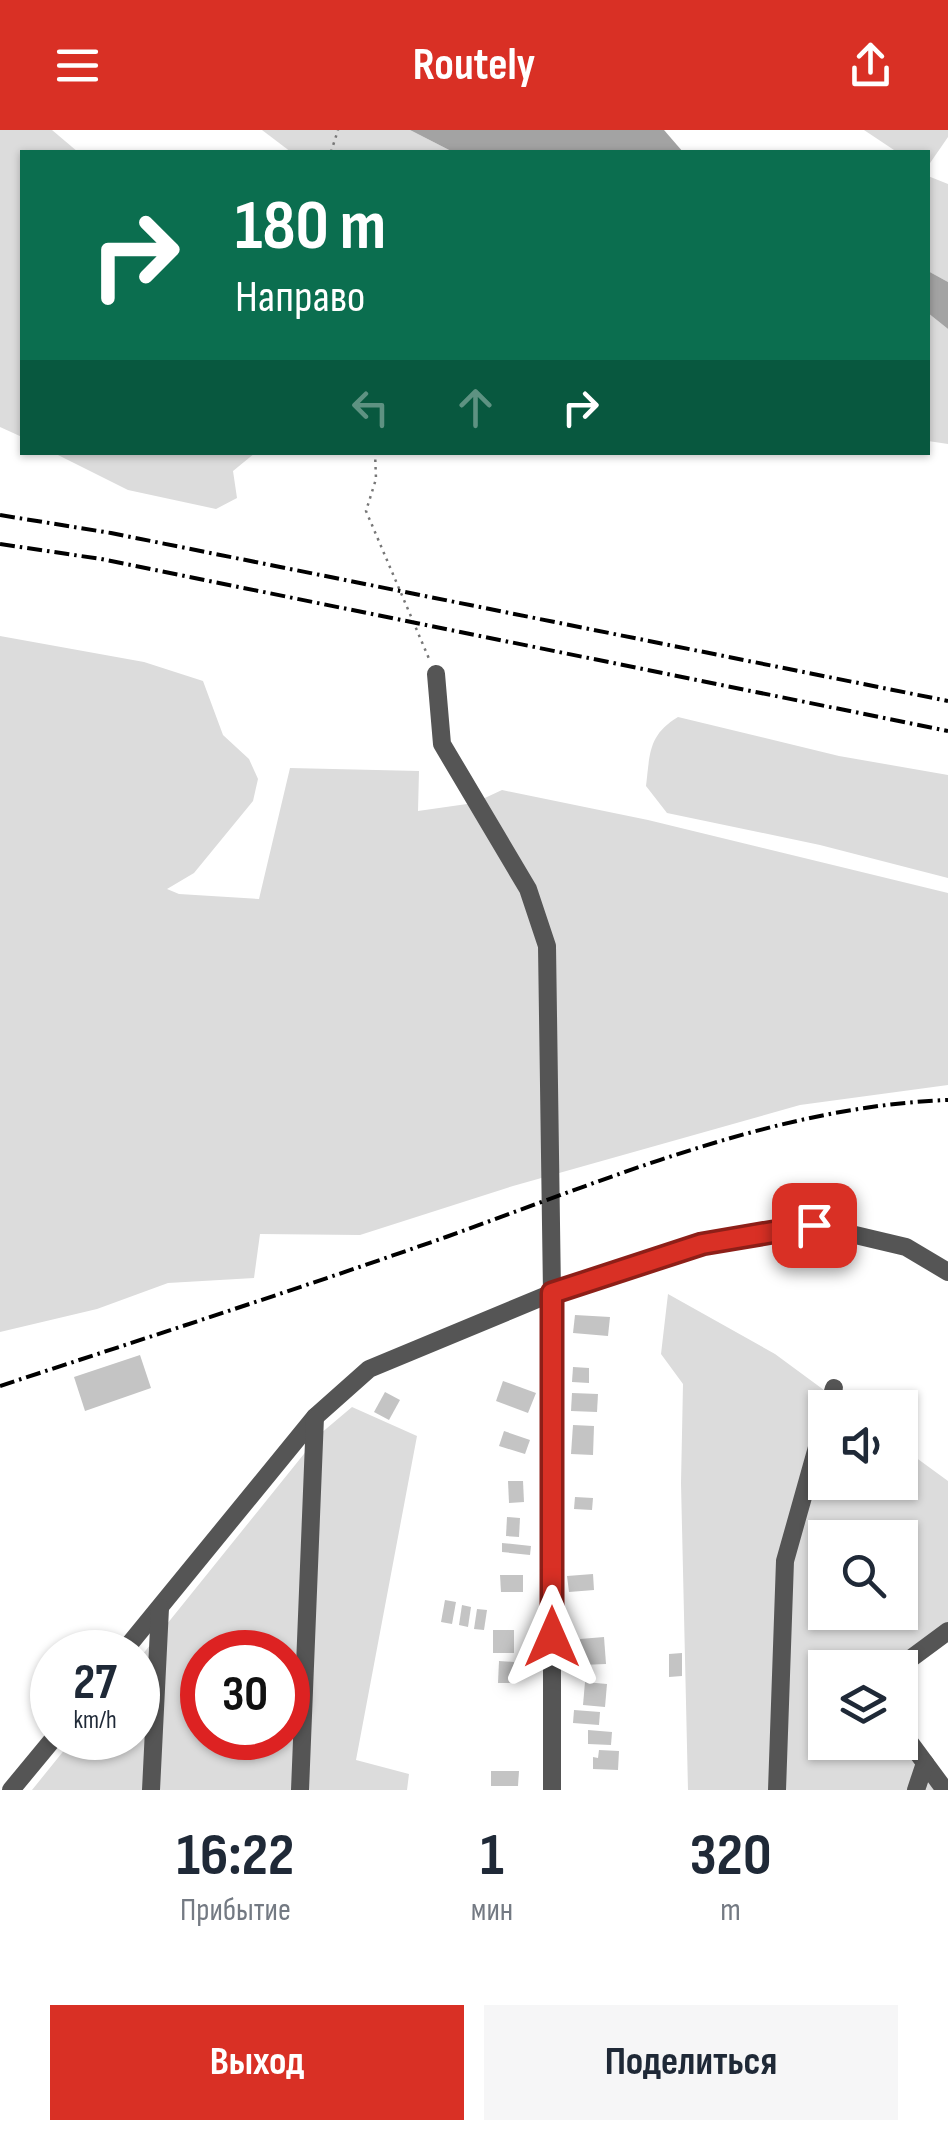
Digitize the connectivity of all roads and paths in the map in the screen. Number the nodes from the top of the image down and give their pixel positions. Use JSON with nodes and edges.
{"nodes":[{"id":1,"x":375,"y":455,"type":"edge"},
{"id":2,"x":436,"y":674,"type":"joint"},
{"id":3,"x":948,"y":1272,"type":"edge"},
{"id":4,"x":552,"y":1293,"type":"junction"},
{"id":5,"x":316,"y":1418,"type":"junction"},
{"id":6,"x":808,"y":1479,"type":"edge"},
{"id":7,"x":160,"y":1608,"type":"junction"},
{"id":8,"x":142,"y":1630,"type":"edge"},
{"id":9,"x":948,"y":1631,"type":"edge"},
{"id":10,"x":918,"y":1653,"type":"edge"},
{"id":11,"x":918,"y":1753,"type":"edge"},
{"id":12,"x":36,"y":1760,"type":"edge"},
{"id":13,"x":925,"y":1762,"type":"junction"},
{"id":14,"x":11,"y":1790,"type":"edge"},
{"id":15,"x":151,"y":1790,"type":"edge"},
{"id":16,"x":300,"y":1790,"type":"edge"},
{"id":17,"x":552,"y":1790,"type":"edge"},
{"id":18,"x":777,"y":1790,"type":"edge"},
{"id":19,"x":916,"y":1790,"type":"edge"},
{"id":20,"x":945,"y":1790,"type":"edge"}],
"edges":[{"from":1,"to":2,"type":"path"},
{"from":2,"to":4,"type":"street"},
{"from":3,"to":4,"type":"street"},
{"from":4,"to":5,"type":"street"},
{"from":4,"to":17,"type":"street"},
{"from":5,"to":7,"type":"street"},
{"from":5,"to":16,"type":"street"},
{"from":6,"to":18,"type":"street"},
{"from":7,"to":8,"type":"street"},
{"from":7,"to":15,"type":"street"},
{"from":9,"to":10,"type":"street"},
{"from":11,"to":13,"type":"street"},
{"from":12,"to":14,"type":"street"},
{"from":13,"to":19,"type":"street"},
{"from":13,"to":20,"type":"street"}]}
